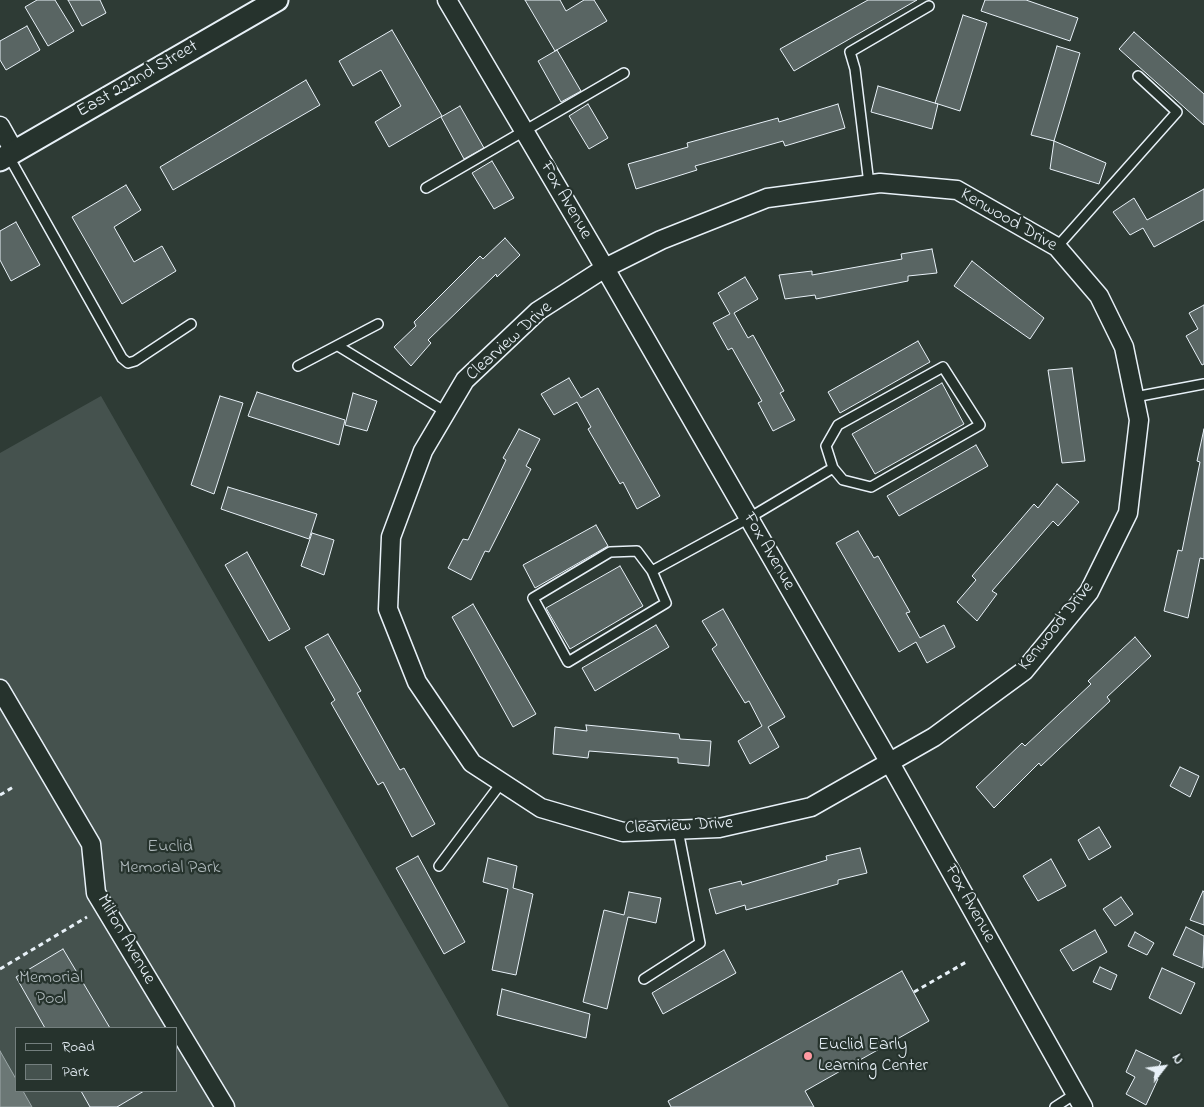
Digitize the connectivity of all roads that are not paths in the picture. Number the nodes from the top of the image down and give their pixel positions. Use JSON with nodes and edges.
{"nodes":[{"id":1,"x":277,"y":0,"type":"edge"},
{"id":2,"x":447,"y":0,"type":"edge"},
{"id":3,"x":929,"y":6,"type":"dead end"},
{"id":4,"x":624,"y":73,"type":"dead end"},
{"id":5,"x":1138,"y":76,"type":"dead end"},
{"id":6,"x":0,"y":126,"type":"edge"},
{"id":7,"x":524,"y":132,"type":"junction"},
{"id":8,"x":7,"y":155,"type":"edge"},
{"id":9,"x":868,"y":184,"type":"junction"},
{"id":10,"x":426,"y":188,"type":"dead end"},
{"id":11,"x":1057,"y":247,"type":"junction"},
{"id":12,"x":604,"y":268,"type":"junction"},
{"id":13,"x":190,"y":324,"type":"dead end"},
{"id":14,"x":378,"y":324,"type":"dead end"},
{"id":15,"x":338,"y":346,"type":"junction"},
{"id":16,"x":298,"y":366,"type":"dead end"},
{"id":17,"x":1204,"y":384,"type":"edge"},
{"id":18,"x":1134,"y":397,"type":"junction"},
{"id":19,"x":446,"y":412,"type":"junction"},
{"id":20,"x":833,"y":468,"type":"junction"},
{"id":21,"x":749,"y":518,"type":"junction"},
{"id":22,"x":652,"y":571,"type":"junction"},
{"id":23,"x":0,"y":689,"type":"edge"},
{"id":24,"x":890,"y":763,"type":"junction"},
{"id":25,"x":502,"y":782,"type":"junction"},
{"id":26,"x":678,"y":830,"type":"junction"},
{"id":27,"x":439,"y":866,"type":"dead end"},
{"id":28,"x":644,"y":980,"type":"dead end"},
{"id":29,"x":177,"y":1027,"type":"edge"},
{"id":30,"x":178,"y":1029,"type":"edge"},
{"id":31,"x":1079,"y":1100,"type":"edge"},
{"id":32,"x":225,"y":1107,"type":"edge"},
{"id":33,"x":1055,"y":1107,"type":"edge"}],
"edges":[{"from":1,"to":8,"type":"street","name":"East 222nd Street"},
{"from":2,"to":7,"type":"street","name":"Fox Avenue"},
{"from":3,"to":9,"type":"lane"},
{"from":4,"to":7,"type":"lane"},
{"from":5,"to":11,"type":"lane"},
{"from":6,"to":8,"type":"street"},
{"from":7,"to":10,"type":"lane"},
{"from":7,"to":12,"type":"street","name":"Fox Avenue"},
{"from":8,"to":13,"type":"lane"},
{"from":9,"to":11,"type":"street","name":"Kenwood Drive"},
{"from":9,"to":12,"type":"street","name":"Kenwood Drive"},
{"from":11,"to":18,"type":"street","name":"Kenwood Drive"},
{"from":12,"to":19,"type":"street","name":"Clearview Drive"},
{"from":12,"to":21,"type":"street","name":"Fox Avenue"},
{"from":14,"to":15,"type":"lane"},
{"from":15,"to":16,"type":"lane"},
{"from":15,"to":19,"type":"lane"},
{"from":17,"to":18,"type":"lane"},
{"from":18,"to":24,"type":"street","name":"Kenwood Drive"},
{"from":19,"to":25,"type":"street","name":"Clearview Drive"},
{"from":20,"to":20,"type":"lane"},
{"from":20,"to":21,"type":"lane"},
{"from":21,"to":22,"type":"lane"},
{"from":21,"to":24,"type":"street","name":"Fox Avenue"},
{"from":22,"to":22,"type":"lane"},
{"from":23,"to":29,"type":"street","name":"Milton Avenue"},
{"from":24,"to":26,"type":"street","name":"Clearview Drive"},
{"from":24,"to":31,"type":"street","name":"Fox Avenue"},
{"from":25,"to":26,"type":"street","name":"Clearview Drive"},
{"from":25,"to":27,"type":"lane"},
{"from":26,"to":28,"type":"lane"},
{"from":30,"to":32,"type":"street","name":"Milton Avenue"},
{"from":31,"to":33,"type":"lane"}]}
